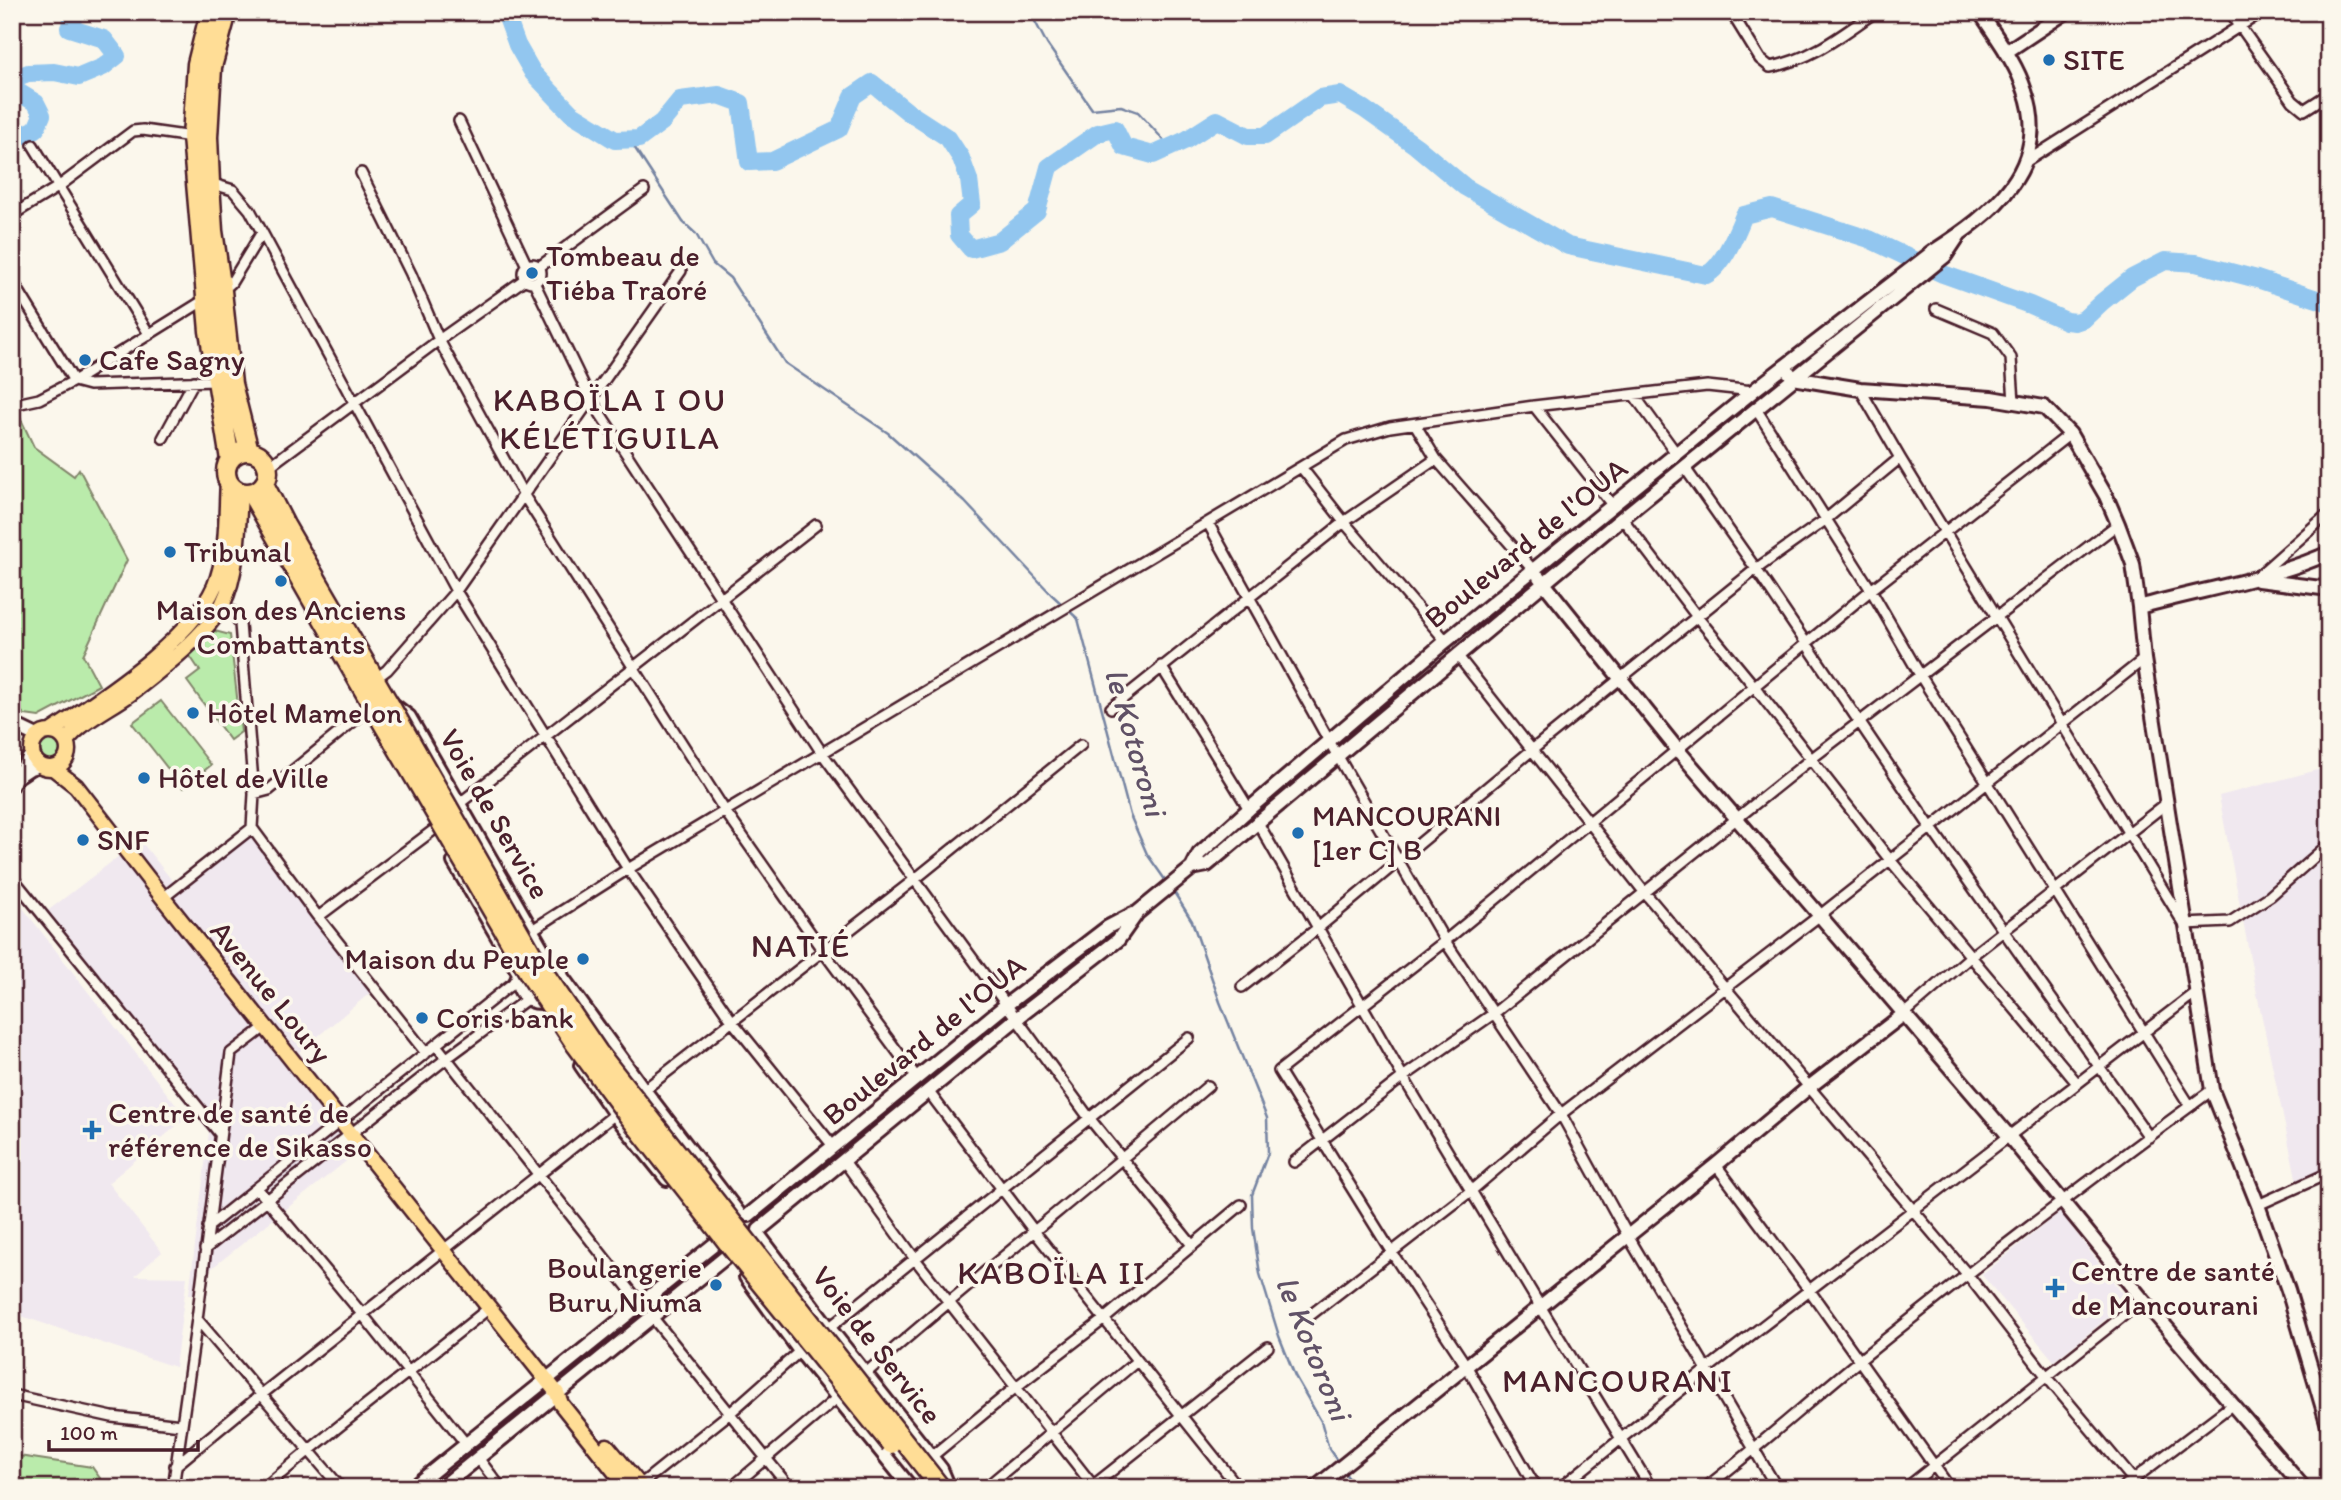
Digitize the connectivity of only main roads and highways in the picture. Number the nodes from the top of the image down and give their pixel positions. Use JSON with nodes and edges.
{"nodes":[{"id":1,"x":210,"y":12,"type":"edge"},
{"id":2,"x":1980,"y":12,"type":"edge"},
{"id":3,"x":2066,"y":12,"type":"edge"},
{"id":4,"x":227,"y":13,"type":"edge"},
{"id":5,"x":2006,"y":52,"type":"junction"},
{"id":6,"x":1789,"y":372,"type":"junction"},
{"id":7,"x":249,"y":451,"type":"junction"},
{"id":8,"x":230,"y":460,"type":"junction"},
{"id":9,"x":250,"y":484,"type":"junction"},
{"id":10,"x":2329,"y":553,"type":"edge"},
{"id":11,"x":1534,"y":570,"type":"junction"},
{"id":12,"x":2254,"y":579,"type":"junction"},
{"id":13,"x":1544,"y":583,"type":"junction"},
{"id":14,"x":2329,"y":589,"type":"edge"},
{"id":15,"x":2139,"y":607,"type":"junction"},
{"id":16,"x":379,"y":706,"type":"junction"},
{"id":17,"x":14,"y":725,"type":"edge"},
{"id":18,"x":44,"y":752,"type":"junction"},
{"id":19,"x":14,"y":782,"type":"edge"},
{"id":20,"x":1192,"y":868,"type":"junction"},
{"id":21,"x":1136,"y":913,"type":"junction"},
{"id":22,"x":548,"y":959,"type":"junction"},
{"id":23,"x":519,"y":973,"type":"junction"},
{"id":24,"x":562,"y":977,"type":"junction"},
{"id":25,"x":541,"y":1003,"type":"junction"},
{"id":26,"x":1904,"y":1014,"type":"junction"},
{"id":27,"x":744,"y":1214,"type":"junction"},
{"id":28,"x":760,"y":1233,"type":"junction"},
{"id":29,"x":716,"y":1241,"type":"junction"},
{"id":30,"x":729,"y":1257,"type":"junction"},
{"id":31,"x":546,"y":1380,"type":"junction"},
{"id":32,"x":557,"y":1393,"type":"junction"},
{"id":33,"x":2329,"y":1429,"type":"edge"},
{"id":34,"x":903,"y":1485,"type":"edge"},
{"id":35,"x":636,"y":1487,"type":"edge"},
{"id":36,"x":412,"y":1488,"type":"edge"},
{"id":37,"x":441,"y":1488,"type":"edge"},
{"id":38,"x":927,"y":1488,"type":"edge"},
{"id":39,"x":941,"y":1488,"type":"edge"},
{"id":40,"x":949,"y":1488,"type":"edge"},
{"id":41,"x":1315,"y":1488,"type":"edge"},
{"id":42,"x":2304,"y":1488,"type":"edge"}],
"edges":[{"from":1,"to":8,"type":"highway"},
{"from":2,"to":5,"type":"main road"},
{"from":3,"to":5,"type":"main road"},
{"from":4,"to":7,"type":"highway"},
{"from":5,"to":6,"type":"main road"},
{"from":6,"to":11,"type":"main road","name":"Boulevard de l'OUA"},
{"from":6,"to":13,"type":"main road"},
{"from":6,"to":15,"type":"main road"},
{"from":7,"to":8,"type":"highway"},
{"from":7,"to":9,"type":"highway"},
{"from":8,"to":9,"type":"highway"},
{"from":9,"to":16,"type":"highway"},
{"from":9,"to":16,"type":"highway"},
{"from":9,"to":18,"type":"main road"},
{"from":9,"to":18,"type":"main road"},
{"from":10,"to":12,"type":"main road"},
{"from":11,"to":13,"type":"main road"},
{"from":11,"to":20,"type":"main road","name":"Boulevard de l'OUA"},
{"from":12,"to":14,"type":"main road"},
{"from":12,"to":15,"type":"main road"},
{"from":13,"to":20,"type":"main road"},
{"from":13,"to":26,"type":"main road"},
{"from":15,"to":33,"type":"main road"},
{"from":16,"to":22,"type":"main road","name":"Voie de Service"},
{"from":16,"to":23,"type":"main road","name":"Voie de Service"},
{"from":16,"to":38,"type":"highway","bridge":true},
{"from":16,"to":39,"type":"highway","bridge":true},
{"from":17,"to":18,"type":"main road"},
{"from":18,"to":19,"type":"main road"},
{"from":18,"to":31,"type":"main road","name":"Avenue Loury"},
{"from":20,"to":21,"type":"main road"},
{"from":21,"to":27,"type":"main road","name":"Boulevard de l'OUA"},
{"from":21,"to":28,"type":"main road"},
{"from":22,"to":23,"type":"main road"},
{"from":22,"to":24,"type":"main road"},
{"from":23,"to":25,"type":"main road"},
{"from":24,"to":25,"type":"main road"},
{"from":24,"to":27,"type":"main road"},
{"from":25,"to":29,"type":"main road"},
{"from":26,"to":41,"type":"main road"},
{"from":26,"to":42,"type":"main road"},
{"from":27,"to":28,"type":"main road"},
{"from":27,"to":29,"type":"main road"},
{"from":28,"to":30,"type":"main road"},
{"from":28,"to":40,"type":"main road","name":"Voie de Service"},
{"from":29,"to":30,"type":"main road"},
{"from":29,"to":31,"type":"main road"},
{"from":30,"to":32,"type":"main road"},
{"from":30,"to":34,"type":"main road","name":"Voie de Service"},
{"from":31,"to":32,"type":"main road","name":"Avenue Loury"},
{"from":31,"to":36,"type":"main road"},
{"from":32,"to":35,"type":"main road","name":"Avenue Loury"},
{"from":32,"to":37,"type":"main road"}]}
